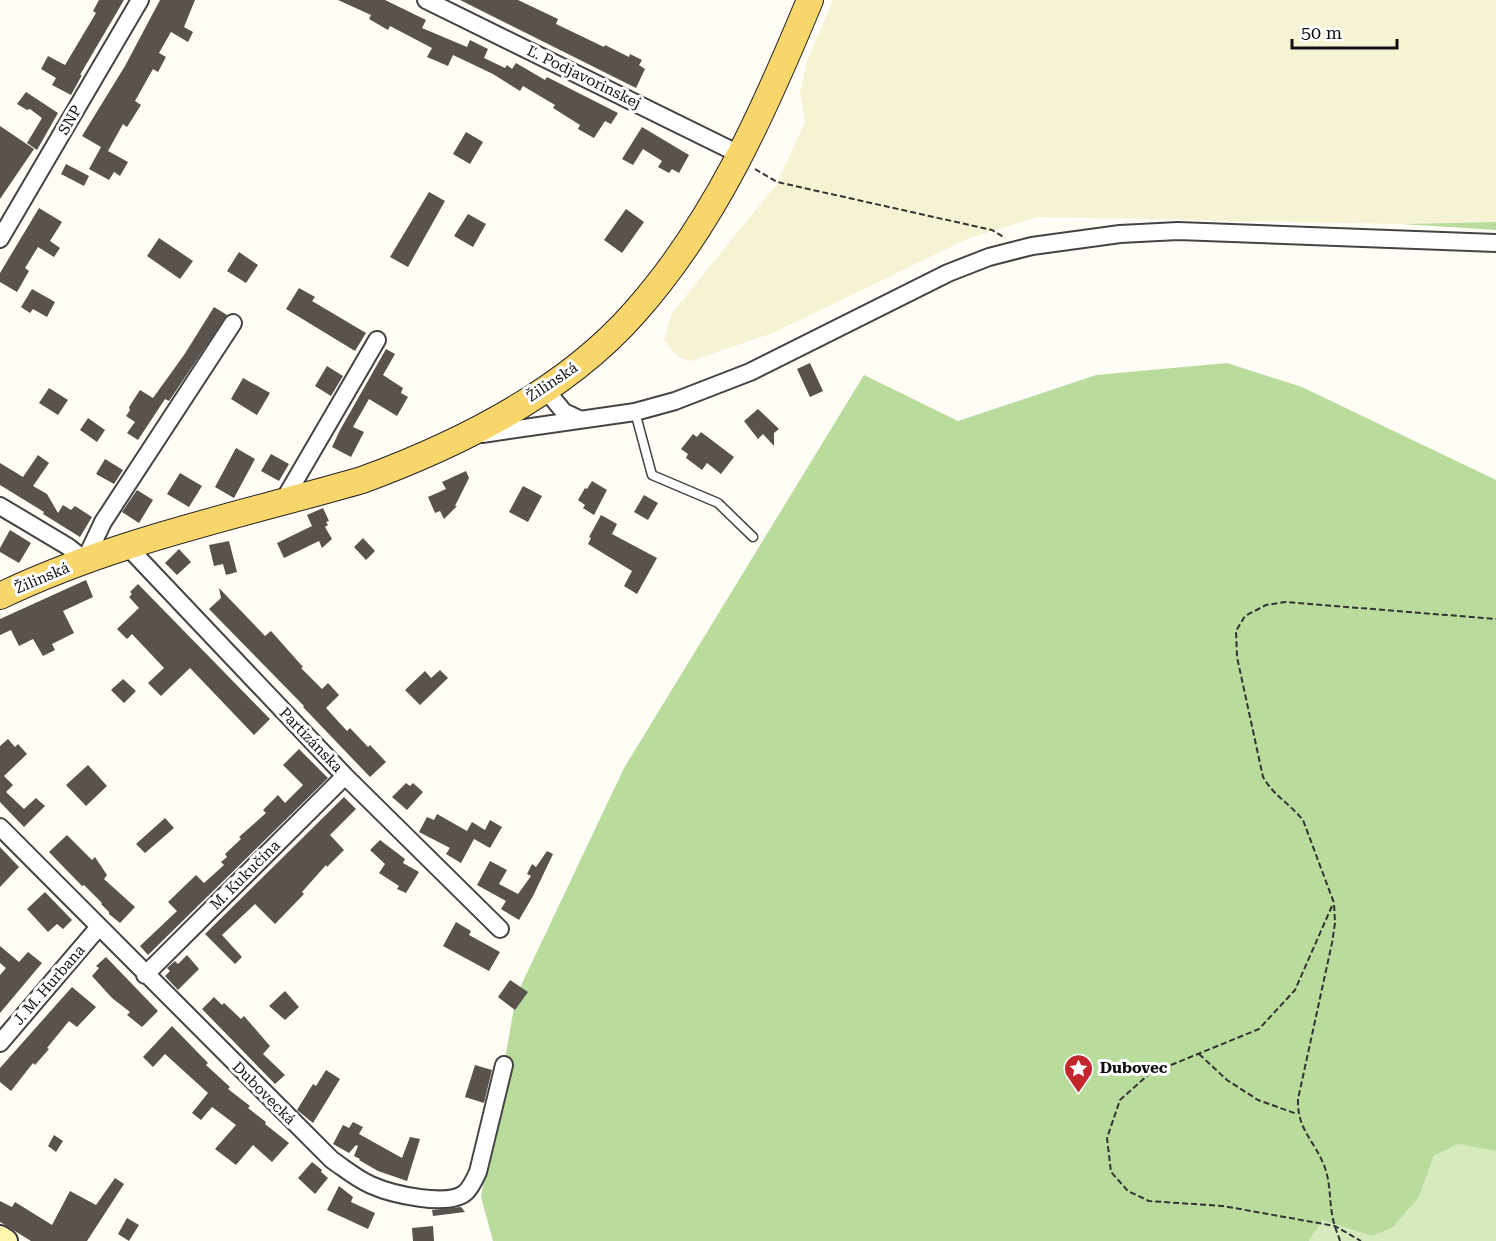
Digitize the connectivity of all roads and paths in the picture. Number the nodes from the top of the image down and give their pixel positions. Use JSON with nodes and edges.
{"nodes":[{"id":1,"x":140,"y":0,"type":"edge"},
{"id":2,"x":426,"y":0,"type":"edge"},
{"id":3,"x":810,"y":0,"type":"edge"},
{"id":4,"x":747,"y":161,"type":"junction"},
{"id":5,"x":0,"y":239,"type":"edge"},
{"id":6,"x":1011,"y":242,"type":"dead end"},
{"id":7,"x":1496,"y":243,"type":"edge"},
{"id":8,"x":233,"y":323,"type":"dead end"},
{"id":9,"x":377,"y":340,"type":"dead end"},
{"id":10,"x":545,"y":389,"type":"junction"},
{"id":11,"x":635,"y":412,"type":"junction"},
{"id":12,"x":579,"y":419,"type":"junction"},
{"id":13,"x":466,"y":436,"type":"junction"},
{"id":14,"x":282,"y":503,"type":"junction"},
{"id":15,"x":0,"y":506,"type":"edge"},
{"id":16,"x":753,"y":537,"type":"dead end"},
{"id":17,"x":127,"y":546,"type":"junction"},
{"id":18,"x":85,"y":560,"type":"junction"},
{"id":19,"x":0,"y":596,"type":"edge"},
{"id":20,"x":1496,"y":619,"type":"edge"},
{"id":21,"x":345,"y":776,"type":"junction"},
{"id":22,"x":0,"y":828,"type":"edge"},
{"id":23,"x":1334,"y":903,"type":"junction"},
{"id":24,"x":98,"y":928,"type":"junction"},
{"id":25,"x":500,"y":929,"type":"dead end"},
{"id":26,"x":145,"y":975,"type":"junction"},
{"id":27,"x":0,"y":1043,"type":"edge"},
{"id":28,"x":1199,"y":1054,"type":"junction"},
{"id":29,"x":504,"y":1065,"type":"dead end"},
{"id":30,"x":1298,"y":1114,"type":"junction"},
{"id":31,"x":1335,"y":1226,"type":"junction"},
{"id":32,"x":0,"y":1237,"type":"edge"},
{"id":33,"x":6,"y":1241,"type":"edge"},
{"id":34,"x":1340,"y":1241,"type":"edge"},
{"id":35,"x":1361,"y":1241,"type":"edge"}],
"edges":[{"from":1,"to":5,"type":"street","name":"SNP"},
{"from":2,"to":4,"type":"street","name":"Ľ. Podjavorinskej"},
{"from":3,"to":4,"type":"main road","name":"Žilinská"},
{"from":4,"to":6,"type":"path"},
{"from":4,"to":10,"type":"main road","name":"Žilinská"},
{"from":7,"to":11,"type":"street"},
{"from":8,"to":18,"type":"street","name":"Žilinská"},
{"from":9,"to":14,"type":"street"},
{"from":10,"to":12,"type":"street"},
{"from":10,"to":13,"type":"main road","name":"Žilinská"},
{"from":11,"to":12,"type":"street"},
{"from":11,"to":16,"type":"lane"},
{"from":12,"to":13,"type":"street"},
{"from":13,"to":14,"type":"main road","name":"Žilinská"},
{"from":14,"to":17,"type":"main road","name":"Žilinská"},
{"from":15,"to":18,"type":"street"},
{"from":17,"to":18,"type":"main road","name":"Žilinská"},
{"from":17,"to":21,"type":"street","name":"Partizánska"},
{"from":18,"to":19,"type":"main road","name":"Žilinská"},
{"from":20,"to":23,"type":"path"},
{"from":21,"to":25,"type":"street","name":"Partizánska"},
{"from":21,"to":26,"type":"street","name":"M. Kukučína"},
{"from":22,"to":24,"type":"street","name":"Dubovecká"},
{"from":23,"to":28,"type":"path"},
{"from":23,"to":30,"type":"path"},
{"from":24,"to":26,"type":"street","name":"Dubovecká"},
{"from":24,"to":27,"type":"street","name":"J. M. Hurbana"},
{"from":26,"to":29,"type":"street","name":"Dubovecká"},
{"from":28,"to":30,"type":"path"},
{"from":28,"to":31,"type":"path"},
{"from":30,"to":31,"type":"path"},
{"from":31,"to":34,"type":"path"},
{"from":31,"to":35,"type":"path"},
{"from":32,"to":33,"type":"main road"}]}
